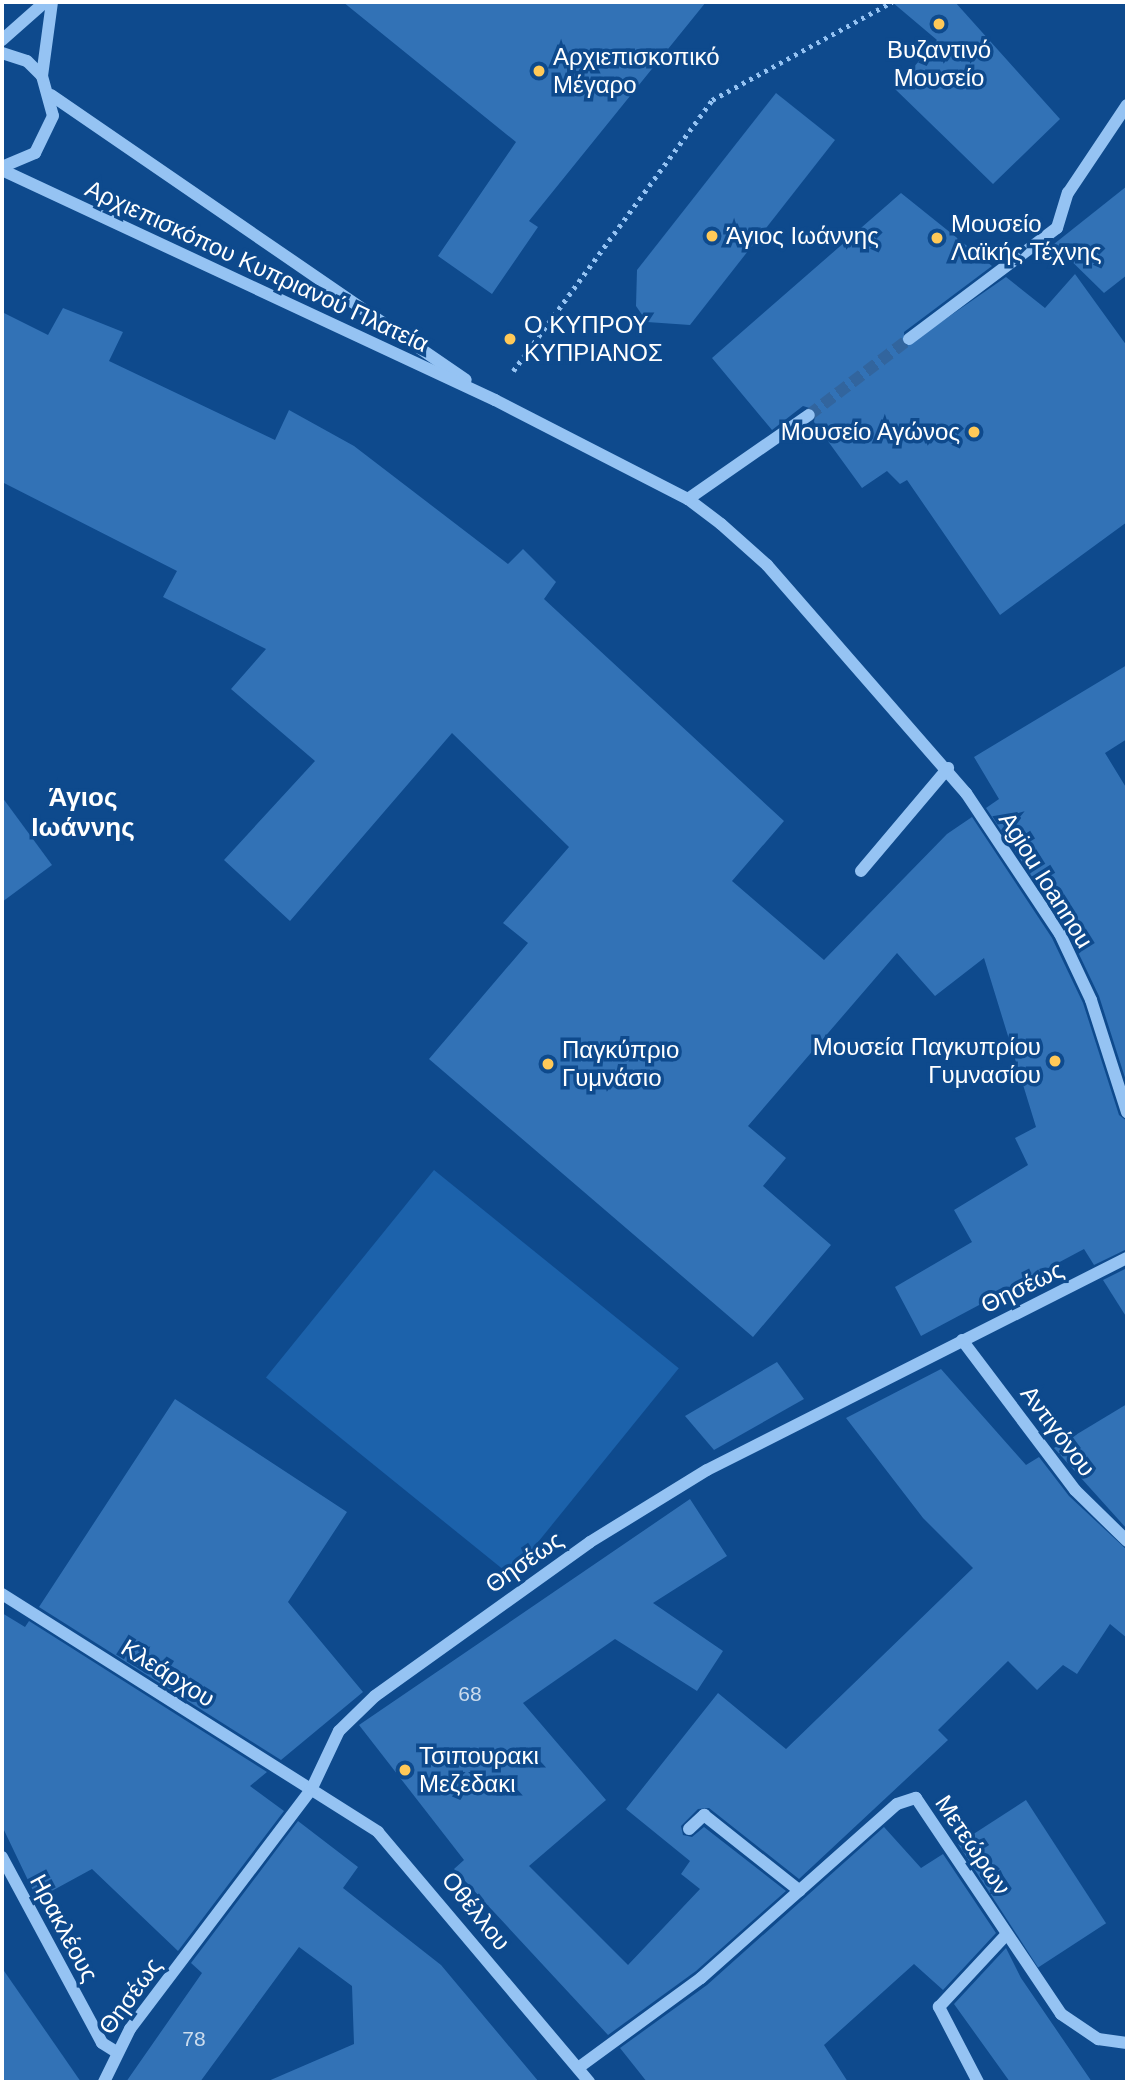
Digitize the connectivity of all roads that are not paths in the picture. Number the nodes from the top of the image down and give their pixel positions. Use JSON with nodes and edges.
{"nodes":[{"id":1,"x":45,"y":2,"type":"edge"},
{"id":2,"x":52,"y":2,"type":"edge"},
{"id":3,"x":2,"y":40,"type":"edge"},
{"id":4,"x":2,"y":53,"type":"edge"},
{"id":5,"x":42,"y":76,"type":"junction"},
{"id":6,"x":51,"y":95,"type":"junction"},
{"id":7,"x":1127,"y":105,"type":"edge"},
{"id":8,"x":2,"y":169,"type":"edge"},
{"id":9,"x":909,"y":339,"type":"tunnel mouth"},
{"id":10,"x":495,"y":400,"type":"junction"},
{"id":11,"x":809,"y":415,"type":"tunnel mouth"},
{"id":12,"x":688,"y":499,"type":"junction"},
{"id":13,"x":948,"y":768,"type":"junction"},
{"id":14,"x":966,"y":793,"type":"joint"},
{"id":15,"x":861,"y":871,"type":"dead end"},
{"id":16,"x":1127,"y":1112,"type":"edge"},
{"id":17,"x":1127,"y":1258,"type":"edge"},
{"id":18,"x":962,"y":1340,"type":"junction"},
{"id":19,"x":1127,"y":1541,"type":"edge"},
{"id":20,"x":2,"y":1594,"type":"edge"},
{"id":21,"x":312,"y":1788,"type":"junction"},
{"id":22,"x":689,"y":1829,"type":"dead end"},
{"id":23,"x":2,"y":1857,"type":"edge"},
{"id":24,"x":800,"y":1891,"type":"junction"},
{"id":25,"x":1006,"y":1935,"type":"junction"},
{"id":26,"x":1127,"y":2043,"type":"edge"},
{"id":27,"x":115,"y":2051,"type":"junction"},
{"id":28,"x":578,"y":2068,"type":"junction"},
{"id":29,"x":104,"y":2082,"type":"edge"},
{"id":30,"x":589,"y":2082,"type":"edge"},
{"id":31,"x":978,"y":2082,"type":"edge"}],
"edges":[{"from":1,"to":3,"type":"street"},
{"from":2,"to":5,"type":"street"},
{"from":4,"to":5,"type":"street"},
{"from":5,"to":6,"type":"street"},
{"from":6,"to":8,"type":"street"},
{"from":6,"to":10,"type":"street","name":"Αρχιεπισκόπου Κυπριανού Πλατεία"},
{"from":7,"to":9,"type":"street"},
{"from":8,"to":10,"type":"street","name":"Αρχιεπισκόπου Κυπριανού Πλατεία"},
{"from":10,"to":12,"type":"street","name":"Αρχιεπισκόπου Κυπριανού Πλατεία"},
{"from":11,"to":12,"type":"street"},
{"from":12,"to":13,"type":"street","name":"Αρχιεπισκόπου Κυπριανού Πλατεία"},
{"from":13,"to":14,"type":"street","name":"Αρχιεπισκόπου Κυπριανού Πλατεία"},
{"from":13,"to":15,"type":"street"},
{"from":14,"to":16,"type":"street","name":"Agiou Ioannou"},
{"from":17,"to":18,"type":"street","name":"Θησέως"},
{"from":18,"to":19,"type":"street","name":"Αντιγόνου"},
{"from":18,"to":21,"type":"street","name":"Θησέως"},
{"from":20,"to":21,"type":"street","name":"Κλεάρχου"},
{"from":21,"to":27,"type":"street","name":"Θησέως"},
{"from":21,"to":28,"type":"street","name":"Οθέλλου"},
{"from":22,"to":24,"type":"street"},
{"from":23,"to":27,"type":"street","name":"Ηρακλέους"},
{"from":24,"to":25,"type":"street","name":"Μετεώρων"},
{"from":24,"to":28,"type":"street","name":"Μετεώρων"},
{"from":25,"to":26,"type":"street","name":"Μετεώρων"},
{"from":25,"to":31,"type":"street"},
{"from":27,"to":29,"type":"street","name":"Θησέως"},
{"from":28,"to":30,"type":"street","name":"Οθέλλου"}]}
